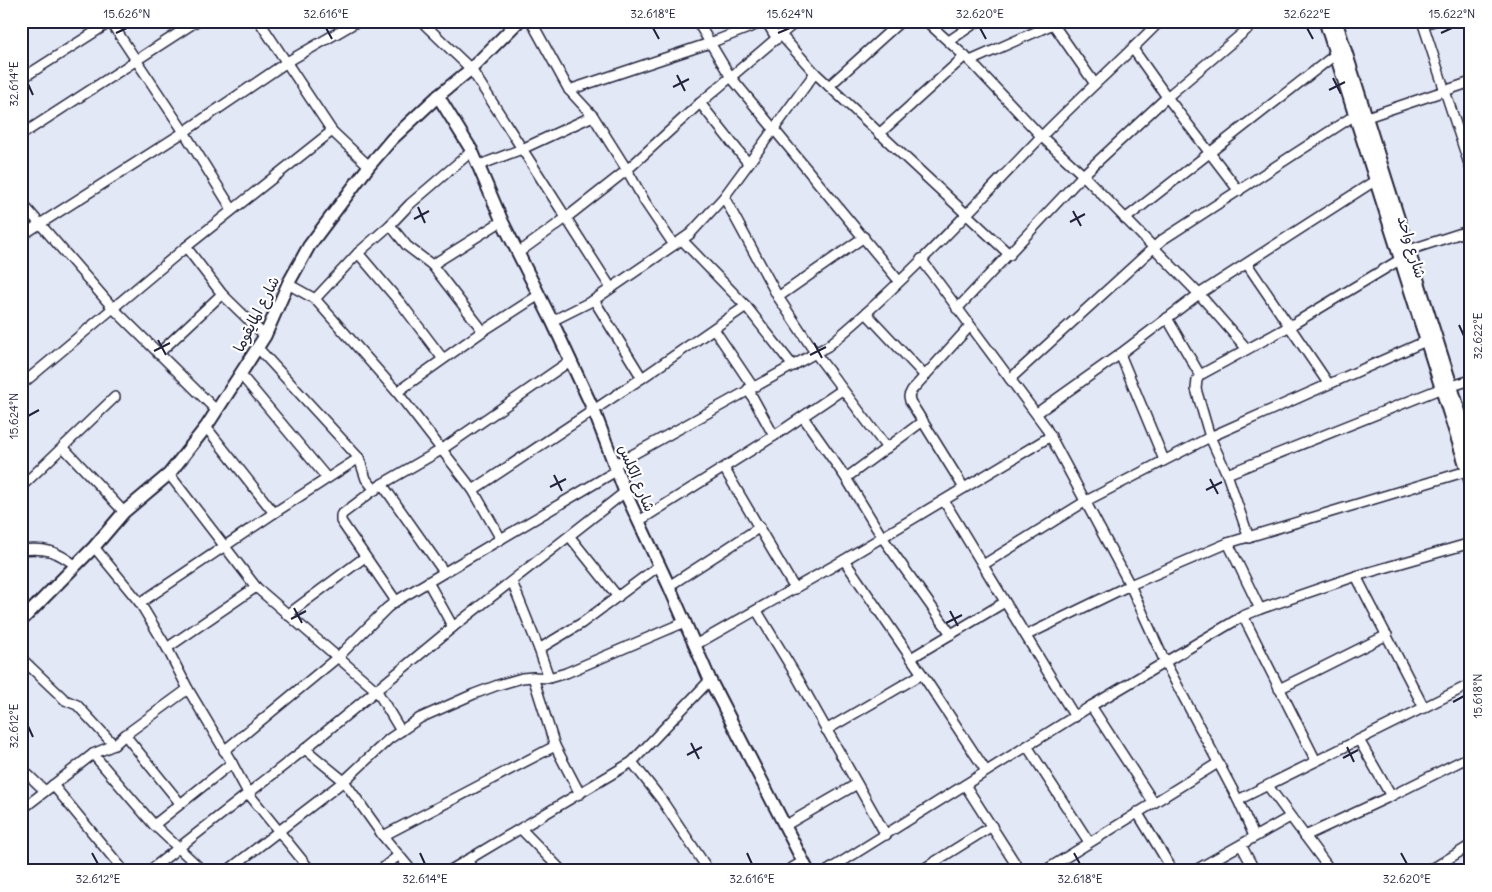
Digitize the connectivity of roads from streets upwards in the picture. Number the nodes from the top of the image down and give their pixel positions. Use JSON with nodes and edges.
{"nodes":[{"id":1,"x":198,"y":21,"type":"edge"},
{"id":2,"x":259,"y":21,"type":"edge"},
{"id":3,"x":358,"y":21,"type":"edge"},
{"id":4,"x":421,"y":21,"type":"edge"},
{"id":5,"x":519,"y":21,"type":"edge"},
{"id":6,"x":531,"y":21,"type":"edge"},
{"id":7,"x":697,"y":21,"type":"edge"},
{"id":8,"x":766,"y":21,"type":"edge"},
{"id":9,"x":900,"y":21,"type":"edge"},
{"id":10,"x":926,"y":21,"type":"edge"},
{"id":11,"x":978,"y":21,"type":"edge"},
{"id":12,"x":1160,"y":21,"type":"edge"},
{"id":13,"x":1257,"y":21,"type":"edge"},
{"id":14,"x":1325,"y":21,"type":"edge"},
{"id":15,"x":1336,"y":21,"type":"edge"},
{"id":16,"x":1434,"y":21,"type":"edge"},
{"id":17,"x":111,"y":22,"type":"edge"},
{"id":18,"x":796,"y":22,"type":"edge"},
{"id":19,"x":1055,"y":22,"type":"edge"},
{"id":20,"x":1423,"y":23,"type":"edge"},
{"id":21,"x":779,"y":37,"type":"junction"},
{"id":22,"x":949,"y":41,"type":"junction"},
{"id":23,"x":710,"y":43,"type":"junction"},
{"id":24,"x":1133,"y":49,"type":"junction"},
{"id":25,"x":1336,"y":54,"type":"junction"},
{"id":26,"x":968,"y":59,"type":"junction"},
{"id":27,"x":136,"y":61,"type":"junction"},
{"id":28,"x":287,"y":62,"type":"junction"},
{"id":29,"x":470,"y":69,"type":"junction"},
{"id":30,"x":815,"y":73,"type":"junction"},
{"id":31,"x":730,"y":76,"type":"junction"},
{"id":32,"x":21,"y":79,"type":"edge"},
{"id":33,"x":1471,"y":82,"type":"edge"},
{"id":34,"x":1095,"y":84,"type":"junction"},
{"id":35,"x":828,"y":86,"type":"junction"},
{"id":36,"x":569,"y":90,"type":"junction"},
{"id":37,"x":1445,"y":90,"type":"junction"},
{"id":38,"x":438,"y":96,"type":"junction"},
{"id":39,"x":1167,"y":97,"type":"junction"},
{"id":40,"x":700,"y":103,"type":"junction"},
{"id":41,"x":593,"y":116,"type":"junction"},
{"id":42,"x":1361,"y":116,"type":"junction"},
{"id":43,"x":772,"y":129,"type":"junction"},
{"id":44,"x":332,"y":130,"type":"junction"},
{"id":45,"x":184,"y":132,"type":"junction"},
{"id":46,"x":879,"y":134,"type":"junction"},
{"id":47,"x":21,"y":135,"type":"edge"},
{"id":48,"x":1042,"y":136,"type":"junction"},
{"id":49,"x":522,"y":149,"type":"junction"},
{"id":50,"x":472,"y":151,"type":"junction"},
{"id":51,"x":1209,"y":153,"type":"junction"},
{"id":52,"x":748,"y":163,"type":"junction"},
{"id":53,"x":369,"y":166,"type":"junction"},
{"id":54,"x":477,"y":166,"type":"junction"},
{"id":55,"x":627,"y":170,"type":"junction"},
{"id":56,"x":1471,"y":170,"type":"edge"},
{"id":57,"x":1083,"y":175,"type":"junction"},
{"id":58,"x":1376,"y":180,"type":"junction"},
{"id":59,"x":1239,"y":191,"type":"junction"},
{"id":60,"x":724,"y":197,"type":"junction"},
{"id":61,"x":21,"y":202,"type":"edge"},
{"id":62,"x":232,"y":209,"type":"junction"},
{"id":63,"x":966,"y":214,"type":"junction"},
{"id":64,"x":566,"y":218,"type":"junction"},
{"id":65,"x":1125,"y":219,"type":"junction"},
{"id":66,"x":502,"y":221,"type":"junction"},
{"id":67,"x":39,"y":224,"type":"junction"},
{"id":68,"x":390,"y":225,"type":"junction"},
{"id":69,"x":1471,"y":230,"type":"edge"},
{"id":70,"x":21,"y":236,"type":"edge"},
{"id":71,"x":864,"y":237,"type":"junction"},
{"id":72,"x":1399,"y":238,"type":"junction"},
{"id":73,"x":678,"y":242,"type":"junction"},
{"id":74,"x":186,"y":247,"type":"junction"},
{"id":75,"x":1154,"y":247,"type":"junction"},
{"id":76,"x":1409,"y":250,"type":"junction"},
{"id":77,"x":358,"y":253,"type":"junction"},
{"id":78,"x":518,"y":253,"type":"junction"},
{"id":79,"x":1010,"y":255,"type":"junction"},
{"id":80,"x":1401,"y":259,"type":"junction"},
{"id":81,"x":921,"y":260,"type":"junction"},
{"id":82,"x":432,"y":264,"type":"junction"},
{"id":83,"x":1247,"y":264,"type":"junction"},
{"id":84,"x":899,"y":282,"type":"junction"},
{"id":85,"x":288,"y":284,"type":"junction"},
{"id":86,"x":611,"y":288,"type":"junction"},
{"id":87,"x":222,"y":294,"type":"junction"},
{"id":88,"x":1199,"y":294,"type":"junction"},
{"id":89,"x":538,"y":296,"type":"junction"},
{"id":90,"x":778,"y":297,"type":"junction"},
{"id":91,"x":315,"y":299,"type":"junction"},
{"id":92,"x":594,"y":300,"type":"junction"},
{"id":93,"x":746,"y":306,"type":"junction"},
{"id":94,"x":113,"y":308,"type":"junction"},
{"id":95,"x":957,"y":309,"type":"junction"},
{"id":96,"x":866,"y":313,"type":"junction"},
{"id":97,"x":1167,"y":318,"type":"junction"},
{"id":98,"x":552,"y":321,"type":"junction"},
{"id":99,"x":970,"y":326,"type":"junction"},
{"id":100,"x":1290,"y":326,"type":"junction"},
{"id":101,"x":714,"y":329,"type":"junction"},
{"id":102,"x":483,"y":331,"type":"junction"},
{"id":103,"x":265,"y":336,"type":"junction"},
{"id":104,"x":1426,"y":341,"type":"junction"},
{"id":105,"x":257,"y":347,"type":"junction"},
{"id":106,"x":1248,"y":350,"type":"junction"},
{"id":107,"x":158,"y":354,"type":"junction"},
{"id":108,"x":816,"y":354,"type":"junction"},
{"id":109,"x":1120,"y":354,"type":"junction"},
{"id":110,"x":443,"y":359,"type":"junction"},
{"id":111,"x":570,"y":361,"type":"junction"},
{"id":112,"x":793,"y":366,"type":"junction"},
{"id":113,"x":240,"y":375,"type":"junction"},
{"id":114,"x":1200,"y":375,"type":"junction"},
{"id":115,"x":925,"y":376,"type":"junction"},
{"id":116,"x":642,"y":378,"type":"junction"},
{"id":117,"x":1010,"y":379,"type":"junction"},
{"id":118,"x":1471,"y":380,"type":"edge"},
{"id":119,"x":1328,"y":383,"type":"junction"},
{"id":120,"x":21,"y":385,"type":"edge"},
{"id":121,"x":1447,"y":387,"type":"junction"},
{"id":122,"x":751,"y":388,"type":"junction"},
{"id":123,"x":842,"y":390,"type":"junction"},
{"id":124,"x":397,"y":392,"type":"junction"},
{"id":125,"x":115,"y":397,"type":"dead end"},
{"id":126,"x":217,"y":411,"type":"junction"},
{"id":127,"x":594,"y":411,"type":"junction"},
{"id":128,"x":1037,"y":413,"type":"junction"},
{"id":129,"x":803,"y":416,"type":"junction"},
{"id":130,"x":923,"y":422,"type":"junction"},
{"id":131,"x":206,"y":427,"type":"junction"},
{"id":132,"x":774,"y":436,"type":"junction"},
{"id":133,"x":1051,"y":436,"type":"junction"},
{"id":134,"x":1210,"y":437,"type":"junction"},
{"id":135,"x":63,"y":447,"type":"junction"},
{"id":136,"x":887,"y":448,"type":"junction"},
{"id":137,"x":1471,"y":448,"type":"edge"},
{"id":138,"x":441,"y":450,"type":"junction"},
{"id":139,"x":359,"y":458,"type":"junction"},
{"id":140,"x":1164,"y":460,"type":"junction"},
{"id":141,"x":615,"y":468,"type":"junction"},
{"id":142,"x":724,"y":468,"type":"junction"},
{"id":143,"x":169,"y":474,"type":"junction"},
{"id":144,"x":1227,"y":474,"type":"junction"},
{"id":145,"x":1469,"y":477,"type":"edge"},
{"id":146,"x":327,"y":478,"type":"junction"},
{"id":147,"x":846,"y":478,"type":"junction"},
{"id":148,"x":21,"y":487,"type":"edge"},
{"id":149,"x":378,"y":487,"type":"junction"},
{"id":150,"x":964,"y":488,"type":"junction"},
{"id":151,"x":473,"y":490,"type":"junction"},
{"id":152,"x":625,"y":492,"type":"junction"},
{"id":153,"x":944,"y":500,"type":"junction"},
{"id":154,"x":1086,"y":501,"type":"junction"},
{"id":155,"x":124,"y":512,"type":"junction"},
{"id":156,"x":274,"y":513,"type":"junction"},
{"id":157,"x":638,"y":521,"type":"junction"},
{"id":158,"x":760,"y":527,"type":"junction"},
{"id":159,"x":570,"y":537,"type":"junction"},
{"id":160,"x":882,"y":537,"type":"junction"},
{"id":161,"x":1249,"y":538,"type":"junction"},
{"id":162,"x":501,"y":539,"type":"junction"},
{"id":163,"x":1228,"y":543,"type":"junction"},
{"id":164,"x":1471,"y":544,"type":"edge"},
{"id":165,"x":94,"y":547,"type":"junction"},
{"id":166,"x":225,"y":547,"type":"junction"},
{"id":167,"x":21,"y":550,"type":"edge"},
{"id":168,"x":365,"y":557,"type":"junction"},
{"id":169,"x":844,"y":560,"type":"junction"},
{"id":170,"x":983,"y":565,"type":"junction"},
{"id":171,"x":76,"y":566,"type":"junction"},
{"id":172,"x":660,"y":566,"type":"junction"},
{"id":173,"x":444,"y":572,"type":"junction"},
{"id":174,"x":1356,"y":576,"type":"junction"},
{"id":175,"x":428,"y":582,"type":"junction"},
{"id":176,"x":512,"y":582,"type":"junction"},
{"id":177,"x":1130,"y":584,"type":"junction"},
{"id":178,"x":669,"y":586,"type":"junction"},
{"id":179,"x":256,"y":587,"type":"junction"},
{"id":180,"x":795,"y":589,"type":"junction"},
{"id":181,"x":618,"y":597,"type":"junction"},
{"id":182,"x":396,"y":601,"type":"junction"},
{"id":183,"x":1005,"y":602,"type":"junction"},
{"id":184,"x":140,"y":603,"type":"junction"},
{"id":185,"x":1260,"y":609,"type":"junction"},
{"id":186,"x":757,"y":611,"type":"junction"},
{"id":187,"x":287,"y":614,"type":"junction"},
{"id":188,"x":1243,"y":616,"type":"junction"},
{"id":189,"x":21,"y":621,"type":"edge"},
{"id":190,"x":685,"y":622,"type":"junction"},
{"id":191,"x":453,"y":627,"type":"junction"},
{"id":192,"x":951,"y":634,"type":"junction"},
{"id":193,"x":1027,"y":635,"type":"junction"},
{"id":194,"x":1387,"y":635,"type":"junction"},
{"id":195,"x":695,"y":645,"type":"junction"},
{"id":196,"x":167,"y":648,"type":"junction"},
{"id":197,"x":539,"y":649,"type":"junction"},
{"id":198,"x":338,"y":657,"type":"junction"},
{"id":199,"x":21,"y":658,"type":"edge"},
{"id":200,"x":911,"y":658,"type":"junction"},
{"id":201,"x":1165,"y":662,"type":"junction"},
{"id":202,"x":922,"y":674,"type":"junction"},
{"id":203,"x":533,"y":677,"type":"junction"},
{"id":204,"x":548,"y":678,"type":"junction"},
{"id":205,"x":710,"y":680,"type":"junction"},
{"id":206,"x":1471,"y":684,"type":"edge"},
{"id":207,"x":188,"y":689,"type":"junction"},
{"id":208,"x":1279,"y":689,"type":"junction"},
{"id":209,"x":377,"y":691,"type":"junction"},
{"id":210,"x":1091,"y":706,"type":"junction"},
{"id":211,"x":1424,"y":708,"type":"junction"},
{"id":212,"x":1075,"y":717,"type":"junction"},
{"id":213,"x":826,"y":730,"type":"junction"},
{"id":214,"x":401,"y":731,"type":"junction"},
{"id":215,"x":125,"y":735,"type":"junction"},
{"id":216,"x":1359,"y":740,"type":"junction"},
{"id":217,"x":114,"y":745,"type":"junction"},
{"id":218,"x":556,"y":746,"type":"junction"},
{"id":219,"x":1027,"y":746,"type":"junction"},
{"id":220,"x":306,"y":749,"type":"junction"},
{"id":221,"x":224,"y":751,"type":"junction"},
{"id":222,"x":93,"y":754,"type":"junction"},
{"id":223,"x":1471,"y":756,"type":"edge"},
{"id":224,"x":1316,"y":761,"type":"junction"},
{"id":225,"x":632,"y":762,"type":"junction"},
{"id":226,"x":232,"y":763,"type":"junction"},
{"id":227,"x":1218,"y":764,"type":"junction"},
{"id":228,"x":21,"y":768,"type":"edge"},
{"id":229,"x":986,"y":771,"type":"junction"},
{"id":230,"x":344,"y":781,"type":"junction"},
{"id":231,"x":857,"y":784,"type":"junction"},
{"id":232,"x":53,"y":785,"type":"junction"},
{"id":233,"x":965,"y":785,"type":"junction"},
{"id":234,"x":1268,"y":786,"type":"junction"},
{"id":235,"x":45,"y":791,"type":"junction"},
{"id":236,"x":248,"y":794,"type":"junction"},
{"id":237,"x":580,"y":794,"type":"junction"},
{"id":238,"x":1391,"y":796,"type":"junction"},
{"id":239,"x":1238,"y":800,"type":"junction"},
{"id":240,"x":180,"y":803,"type":"junction"},
{"id":241,"x":1154,"y":803,"type":"junction"},
{"id":242,"x":21,"y":810,"type":"edge"},
{"id":243,"x":1138,"y":812,"type":"junction"},
{"id":244,"x":1290,"y":817,"type":"junction"},
{"id":245,"x":154,"y":825,"type":"junction"},
{"id":246,"x":786,"y":825,"type":"junction"},
{"id":247,"x":992,"y":826,"type":"junction"},
{"id":248,"x":521,"y":829,"type":"junction"},
{"id":249,"x":279,"y":831,"type":"junction"},
{"id":250,"x":886,"y":835,"type":"junction"},
{"id":251,"x":383,"y":836,"type":"junction"},
{"id":252,"x":1254,"y":836,"type":"junction"},
{"id":253,"x":1305,"y":836,"type":"junction"},
{"id":254,"x":1089,"y":842,"type":"junction"},
{"id":255,"x":1241,"y":845,"type":"junction"},
{"id":256,"x":1471,"y":845,"type":"edge"},
{"id":257,"x":178,"y":847,"type":"junction"},
{"id":258,"x":399,"y":855,"type":"junction"},
{"id":259,"x":468,"y":860,"type":"junction"},
{"id":260,"x":806,"y":866,"type":"edge"},
{"id":261,"x":556,"y":869,"type":"edge"},
{"id":262,"x":124,"y":871,"type":"edge"},
{"id":263,"x":149,"y":871,"type":"edge"},
{"id":264,"x":203,"y":871,"type":"edge"},
{"id":265,"x":227,"y":871,"type":"edge"},
{"id":266,"x":311,"y":871,"type":"edge"},
{"id":267,"x":378,"y":871,"type":"edge"},
{"id":268,"x":412,"y":871,"type":"edge"},
{"id":269,"x":449,"y":871,"type":"edge"},
{"id":270,"x":474,"y":871,"type":"edge"},
{"id":271,"x":709,"y":871,"type":"edge"},
{"id":272,"x":787,"y":871,"type":"edge"},
{"id":273,"x":827,"y":871,"type":"edge"},
{"id":274,"x":920,"y":871,"type":"edge"},
{"id":275,"x":1020,"y":871,"type":"edge"},
{"id":276,"x":1044,"y":871,"type":"edge"},
{"id":277,"x":1173,"y":871,"type":"edge"},
{"id":278,"x":1194,"y":871,"type":"edge"},
{"id":279,"x":1255,"y":871,"type":"edge"},
{"id":280,"x":1331,"y":871,"type":"edge"},
{"id":281,"x":1421,"y":871,"type":"edge"}],
"edges":[{"from":1,"to":27,"type":"street"},
{"from":2,"to":28,"type":"street"},
{"from":3,"to":28,"type":"street"},
{"from":4,"to":29,"type":"street"},
{"from":5,"to":29,"type":"street","name":"شارع المايقوما"},
{"from":6,"to":36,"type":"street"},
{"from":7,"to":23,"type":"street"},
{"from":8,"to":21,"type":"street"},
{"from":8,"to":23,"type":"street"},
{"from":9,"to":35,"type":"street"},
{"from":10,"to":22,"type":"street"},
{"from":11,"to":22,"type":"street"},
{"from":12,"to":24,"type":"street"},
{"from":13,"to":39,"type":"street"},
{"from":14,"to":25,"type":"street","name":"شارع واحد"},
{"from":15,"to":42,"type":"street","name":"شارع واحد"},
{"from":16,"to":20,"type":"street"},
{"from":17,"to":27,"type":"street"},
{"from":17,"to":32,"type":"street"},
{"from":18,"to":21,"type":"street"},
{"from":19,"to":26,"type":"street"},
{"from":19,"to":34,"type":"street"},
{"from":20,"to":37,"type":"street"},
{"from":21,"to":30,"type":"street"},
{"from":21,"to":31,"type":"street"},
{"from":22,"to":26,"type":"street"},
{"from":23,"to":31,"type":"street"},
{"from":23,"to":36,"type":"street"},
{"from":24,"to":34,"type":"street"},
{"from":24,"to":39,"type":"street"},
{"from":25,"to":42,"type":"street","name":"شارع واحد"},
{"from":25,"to":51,"type":"street"},
{"from":26,"to":46,"type":"street"},
{"from":26,"to":48,"type":"street"},
{"from":27,"to":45,"type":"street"},
{"from":27,"to":47,"type":"street"},
{"from":28,"to":44,"type":"street"},
{"from":28,"to":45,"type":"street"},
{"from":29,"to":38,"type":"street","name":"شارع المايقوما"},
{"from":29,"to":49,"type":"street"},
{"from":30,"to":35,"type":"street"},
{"from":30,"to":43,"type":"street"},
{"from":31,"to":40,"type":"street"},
{"from":31,"to":43,"type":"street"},
{"from":33,"to":37,"type":"street"},
{"from":34,"to":48,"type":"street"},
{"from":35,"to":46,"type":"street"},
{"from":36,"to":41,"type":"street"},
{"from":37,"to":42,"type":"street"},
{"from":37,"to":56,"type":"street"},
{"from":38,"to":50,"type":"street","name":"شارع الكلس"},
{"from":38,"to":53,"type":"street","name":"شارع المايقوما"},
{"from":39,"to":51,"type":"street"},
{"from":39,"to":57,"type":"street"},
{"from":40,"to":52,"type":"street"},
{"from":40,"to":55,"type":"street"},
{"from":41,"to":49,"type":"street"},
{"from":41,"to":55,"type":"street"},
{"from":42,"to":58,"type":"street","name":"شارع واحد"},
{"from":42,"to":59,"type":"street"},
{"from":42,"to":72,"type":"street","name":"شارع واحد"},
{"from":43,"to":52,"type":"street"},
{"from":43,"to":71,"type":"street"},
{"from":44,"to":53,"type":"street"},
{"from":44,"to":62,"type":"street"},
{"from":45,"to":62,"type":"street"},
{"from":45,"to":67,"type":"street"},
{"from":46,"to":63,"type":"street"},
{"from":48,"to":57,"type":"street"},
{"from":48,"to":63,"type":"street"},
{"from":49,"to":54,"type":"street"},
{"from":49,"to":64,"type":"street"},
{"from":50,"to":54,"type":"street","name":"شارع الكلس"},
{"from":50,"to":68,"type":"street"},
{"from":51,"to":59,"type":"street"},
{"from":51,"to":65,"type":"street"},
{"from":52,"to":60,"type":"street"},
{"from":53,"to":85,"type":"street","name":"شارع المايقوما"},
{"from":54,"to":66,"type":"street","name":"شارع الكلس"},
{"from":55,"to":64,"type":"street"},
{"from":55,"to":73,"type":"street"},
{"from":57,"to":65,"type":"street"},
{"from":57,"to":79,"type":"street"},
{"from":58,"to":72,"type":"street","name":"شارع واحد"},
{"from":58,"to":83,"type":"street"},
{"from":59,"to":75,"type":"street"},
{"from":60,"to":73,"type":"street"},
{"from":60,"to":90,"type":"street"},
{"from":61,"to":67,"type":"street"},
{"from":62,"to":74,"type":"street"},
{"from":63,"to":79,"type":"street"},
{"from":63,"to":81,"type":"street"},
{"from":64,"to":78,"type":"street"},
{"from":64,"to":86,"type":"street"},
{"from":65,"to":75,"type":"street"},
{"from":66,"to":78,"type":"street","name":"شارع الكلس"},
{"from":66,"to":82,"type":"street"},
{"from":67,"to":70,"type":"street"},
{"from":67,"to":94,"type":"street"},
{"from":68,"to":77,"type":"street"},
{"from":68,"to":82,"type":"street"},
{"from":69,"to":76,"type":"street"},
{"from":71,"to":84,"type":"street"},
{"from":71,"to":90,"type":"street"},
{"from":72,"to":76,"type":"street","name":"شارع واحد"},
{"from":72,"to":80,"type":"street","name":"شارع واحد"},
{"from":73,"to":86,"type":"street"},
{"from":73,"to":93,"type":"street"},
{"from":74,"to":87,"type":"street"},
{"from":74,"to":94,"type":"street"},
{"from":75,"to":88,"type":"street"},
{"from":75,"to":117,"type":"street"},
{"from":76,"to":121,"type":"street","name":"شارع واحد"},
{"from":77,"to":91,"type":"street"},
{"from":77,"to":110,"type":"street"},
{"from":78,"to":89,"type":"street","name":"شارع الكلس"},
{"from":79,"to":95,"type":"street"},
{"from":80,"to":100,"type":"street"},
{"from":80,"to":104,"type":"street","name":"شارع واحد"},
{"from":81,"to":84,"type":"street"},
{"from":81,"to":95,"type":"street"},
{"from":82,"to":102,"type":"street"},
{"from":83,"to":88,"type":"street"},
{"from":83,"to":100,"type":"street"},
{"from":84,"to":96,"type":"street"},
{"from":85,"to":91,"type":"street"},
{"from":85,"to":103,"type":"street","name":"شارع المايقوما"},
{"from":86,"to":92,"type":"street"},
{"from":87,"to":103,"type":"street"},
{"from":87,"to":107,"type":"street"},
{"from":88,"to":97,"type":"street"},
{"from":88,"to":106,"type":"street"},
{"from":89,"to":98,"type":"street","name":"شارع الكلس"},
{"from":89,"to":102,"type":"street"},
{"from":90,"to":108,"type":"street"},
{"from":91,"to":124,"type":"street"},
{"from":92,"to":98,"type":"street"},
{"from":92,"to":116,"type":"street"},
{"from":93,"to":101,"type":"street"},
{"from":93,"to":112,"type":"street"},
{"from":94,"to":107,"type":"street"},
{"from":94,"to":120,"type":"street"},
{"from":95,"to":99,"type":"street"},
{"from":96,"to":108,"type":"street"},
{"from":96,"to":115,"type":"street"},
{"from":97,"to":109,"type":"street"},
{"from":97,"to":114,"type":"street"},
{"from":98,"to":111,"type":"street","name":"شارع الكلس"},
{"from":99,"to":115,"type":"street"},
{"from":99,"to":117,"type":"street"},
{"from":100,"to":106,"type":"street"},
{"from":100,"to":119,"type":"street"},
{"from":101,"to":116,"type":"street"},
{"from":101,"to":122,"type":"street"},
{"from":102,"to":110,"type":"street"},
{"from":103,"to":105,"type":"street","name":"شارع المايقوما"},
{"from":104,"to":119,"type":"street"},
{"from":104,"to":121,"type":"street","name":"شارع واحد"},
{"from":105,"to":113,"type":"street","name":"شارع المايقوما"},
{"from":105,"to":139,"type":"street"},
{"from":106,"to":114,"type":"street"},
{"from":107,"to":126,"type":"street"},
{"from":108,"to":112,"type":"street"},
{"from":108,"to":123,"type":"street"},
{"from":109,"to":128,"type":"street"},
{"from":109,"to":140,"type":"street"},
{"from":110,"to":124,"type":"street"},
{"from":111,"to":127,"type":"street","name":"شارع الكلس"},
{"from":111,"to":138,"type":"street"},
{"from":112,"to":122,"type":"street"},
{"from":113,"to":126,"type":"street","name":"شارع المايقوما"},
{"from":113,"to":146,"type":"street"},
{"from":114,"to":134,"type":"street"},
{"from":115,"to":130,"type":"street"},
{"from":116,"to":127,"type":"street"},
{"from":117,"to":128,"type":"street"},
{"from":118,"to":121,"type":"street"},
{"from":119,"to":134,"type":"street"},
{"from":121,"to":137,"type":"street","name":"شارع واحد"},
{"from":121,"to":144,"type":"street"},
{"from":121,"to":145,"type":"street","name":"شارع واحد"},
{"from":122,"to":132,"type":"street"},
{"from":122,"to":141,"type":"street"},
{"from":123,"to":129,"type":"street"},
{"from":123,"to":136,"type":"street"},
{"from":124,"to":138,"type":"street"},
{"from":125,"to":135,"type":"street"},
{"from":126,"to":131,"type":"street","name":"شارع المايقوما"},
{"from":127,"to":141,"type":"street","name":"شارع الكلس"},
{"from":127,"to":151,"type":"street"},
{"from":128,"to":133,"type":"street"},
{"from":129,"to":132,"type":"street"},
{"from":129,"to":147,"type":"street"},
{"from":130,"to":136,"type":"street"},
{"from":130,"to":150,"type":"street"},
{"from":131,"to":143,"type":"street","name":"شارع المايقوما"},
{"from":131,"to":156,"type":"street"},
{"from":132,"to":142,"type":"street"},
{"from":133,"to":150,"type":"street"},
{"from":133,"to":154,"type":"street"},
{"from":134,"to":140,"type":"street"},
{"from":134,"to":144,"type":"street"},
{"from":135,"to":148,"type":"street"},
{"from":135,"to":155,"type":"street"},
{"from":136,"to":147,"type":"street"},
{"from":138,"to":149,"type":"street"},
{"from":138,"to":151,"type":"street"},
{"from":139,"to":146,"type":"street"},
{"from":139,"to":149,"type":"street"},
{"from":140,"to":154,"type":"street"},
{"from":141,"to":152,"type":"street","name":"شارع الكلس"},
{"from":141,"to":162,"type":"street"},
{"from":142,"to":157,"type":"street"},
{"from":142,"to":158,"type":"street"},
{"from":143,"to":155,"type":"street","name":"شارع المايقوما"},
{"from":143,"to":166,"type":"street"},
{"from":144,"to":161,"type":"street"},
{"from":145,"to":161,"type":"street"},
{"from":146,"to":156,"type":"street"},
{"from":147,"to":160,"type":"street"},
{"from":149,"to":168,"type":"street"},
{"from":149,"to":173,"type":"street"},
{"from":150,"to":153,"type":"street"},
{"from":151,"to":162,"type":"street"},
{"from":152,"to":157,"type":"street","name":"شارع الكلس"},
{"from":152,"to":159,"type":"street"},
{"from":153,"to":160,"type":"street"},
{"from":153,"to":170,"type":"street"},
{"from":154,"to":170,"type":"street"},
{"from":154,"to":177,"type":"street"},
{"from":155,"to":165,"type":"street","name":"شارع المايقوما"},
{"from":156,"to":166,"type":"street"},
{"from":157,"to":172,"type":"street","name":"شارع الكلس"},
{"from":158,"to":178,"type":"street"},
{"from":158,"to":180,"type":"street"},
{"from":159,"to":176,"type":"street"},
{"from":159,"to":181,"type":"street"},
{"from":160,"to":169,"type":"street"},
{"from":160,"to":192,"type":"street"},
{"from":161,"to":163,"type":"street"},
{"from":162,"to":173,"type":"street"},
{"from":163,"to":177,"type":"street"},
{"from":163,"to":185,"type":"street"},
{"from":164,"to":174,"type":"street"},
{"from":165,"to":171,"type":"street","name":"شارع المايقوما"},
{"from":165,"to":184,"type":"street"},
{"from":166,"to":179,"type":"street"},
{"from":166,"to":184,"type":"street"},
{"from":167,"to":171,"type":"street"},
{"from":168,"to":182,"type":"street"},
{"from":168,"to":187,"type":"street"},
{"from":169,"to":180,"type":"street"},
{"from":169,"to":200,"type":"street"},
{"from":170,"to":183,"type":"street"},
{"from":171,"to":189,"type":"street","name":"شارع المايقوما"},
{"from":172,"to":178,"type":"street","name":"شارع الكلس"},
{"from":172,"to":181,"type":"street"},
{"from":173,"to":175,"type":"street"},
{"from":174,"to":185,"type":"street"},
{"from":174,"to":194,"type":"street"},
{"from":175,"to":182,"type":"street"},
{"from":175,"to":191,"type":"street"},
{"from":176,"to":191,"type":"street"},
{"from":176,"to":197,"type":"street"},
{"from":177,"to":193,"type":"street"},
{"from":177,"to":201,"type":"street"},
{"from":178,"to":190,"type":"street","name":"شارع الكلس"},
{"from":179,"to":187,"type":"street"},
{"from":179,"to":196,"type":"street"},
{"from":180,"to":186,"type":"street"},
{"from":181,"to":197,"type":"street"},
{"from":182,"to":198,"type":"street"},
{"from":183,"to":192,"type":"street"},
{"from":183,"to":193,"type":"street"},
{"from":184,"to":196,"type":"street"},
{"from":185,"to":188,"type":"street"},
{"from":186,"to":195,"type":"street"},
{"from":186,"to":213,"type":"street"},
{"from":187,"to":198,"type":"street"},
{"from":188,"to":201,"type":"street"},
{"from":188,"to":208,"type":"street"},
{"from":190,"to":195,"type":"street","name":"شارع الكلس"},
{"from":190,"to":204,"type":"street"},
{"from":191,"to":209,"type":"street"},
{"from":192,"to":200,"type":"street"},
{"from":193,"to":212,"type":"street"},
{"from":194,"to":208,"type":"street"},
{"from":194,"to":211,"type":"street"},
{"from":195,"to":205,"type":"street","name":"شارع الكلس"},
{"from":196,"to":207,"type":"street"},
{"from":197,"to":204,"type":"street"},
{"from":198,"to":209,"type":"street"},
{"from":198,"to":221,"type":"street"},
{"from":199,"to":217,"type":"street"},
{"from":200,"to":202,"type":"street"},
{"from":201,"to":210,"type":"street"},
{"from":201,"to":227,"type":"street"},
{"from":202,"to":213,"type":"street"},
{"from":202,"to":229,"type":"street"},
{"from":203,"to":204,"type":"street"},
{"from":203,"to":214,"type":"street"},
{"from":203,"to":218,"type":"street"},
{"from":205,"to":225,"type":"street"},
{"from":205,"to":246,"type":"street","name":"شارع الكلس"},
{"from":206,"to":211,"type":"street"},
{"from":207,"to":215,"type":"street"},
{"from":207,"to":221,"type":"street"},
{"from":208,"to":224,"type":"street"},
{"from":209,"to":214,"type":"street"},
{"from":209,"to":220,"type":"street"},
{"from":210,"to":212,"type":"street"},
{"from":210,"to":241,"type":"street"},
{"from":211,"to":216,"type":"street"},
{"from":212,"to":219,"type":"street"},
{"from":213,"to":231,"type":"street"},
{"from":214,"to":230,"type":"street"},
{"from":215,"to":217,"type":"street"},
{"from":215,"to":240,"type":"street"},
{"from":216,"to":224,"type":"street"},
{"from":216,"to":238,"type":"street"},
{"from":217,"to":222,"type":"street"},
{"from":218,"to":237,"type":"street"},
{"from":218,"to":251,"type":"street"},
{"from":219,"to":229,"type":"street"},
{"from":219,"to":254,"type":"street"},
{"from":220,"to":230,"type":"street"},
{"from":220,"to":236,"type":"street"},
{"from":221,"to":226,"type":"street"},
{"from":222,"to":232,"type":"street"},
{"from":222,"to":245,"type":"street"},
{"from":223,"to":238,"type":"street"},
{"from":224,"to":234,"type":"street"},
{"from":225,"to":237,"type":"street"},
{"from":225,"to":271,"type":"street"},
{"from":226,"to":236,"type":"street"},
{"from":226,"to":240,"type":"street"},
{"from":227,"to":239,"type":"street"},
{"from":227,"to":241,"type":"street"},
{"from":228,"to":235,"type":"street"},
{"from":229,"to":233,"type":"street"},
{"from":230,"to":249,"type":"street"},
{"from":230,"to":251,"type":"street"},
{"from":231,"to":246,"type":"street"},
{"from":231,"to":250,"type":"street"},
{"from":232,"to":235,"type":"street"},
{"from":232,"to":262,"type":"street"},
{"from":233,"to":247,"type":"street"},
{"from":233,"to":250,"type":"street"},
{"from":234,"to":239,"type":"street"},
{"from":234,"to":244,"type":"street"},
{"from":235,"to":242,"type":"street"},
{"from":236,"to":249,"type":"street"},
{"from":236,"to":257,"type":"street"},
{"from":237,"to":248,"type":"street"},
{"from":238,"to":253,"type":"street"},
{"from":239,"to":252,"type":"street"},
{"from":240,"to":245,"type":"street"},
{"from":241,"to":243,"type":"street"},
{"from":243,"to":254,"type":"street"},
{"from":243,"to":277,"type":"street"},
{"from":244,"to":252,"type":"street"},
{"from":244,"to":253,"type":"street"},
{"from":245,"to":257,"type":"street"},
{"from":246,"to":260,"type":"street","name":"شارع الكلس"},
{"from":247,"to":274,"type":"street"},
{"from":247,"to":275,"type":"street"},
{"from":248,"to":259,"type":"street"},
{"from":248,"to":261,"type":"street"},
{"from":249,"to":265,"type":"street"},
{"from":249,"to":266,"type":"street"},
{"from":250,"to":273,"type":"street"},
{"from":251,"to":258,"type":"street"},
{"from":252,"to":255,"type":"street"},
{"from":253,"to":280,"type":"street"},
{"from":254,"to":276,"type":"street"},
{"from":255,"to":278,"type":"street"},
{"from":255,"to":279,"type":"street"},
{"from":256,"to":281,"type":"street"},
{"from":257,"to":263,"type":"street"},
{"from":257,"to":264,"type":"street"},
{"from":258,"to":267,"type":"street"},
{"from":258,"to":268,"type":"street"},
{"from":259,"to":269,"type":"street"},
{"from":259,"to":270,"type":"street"},
{"from":260,"to":272,"type":"street"}]}
